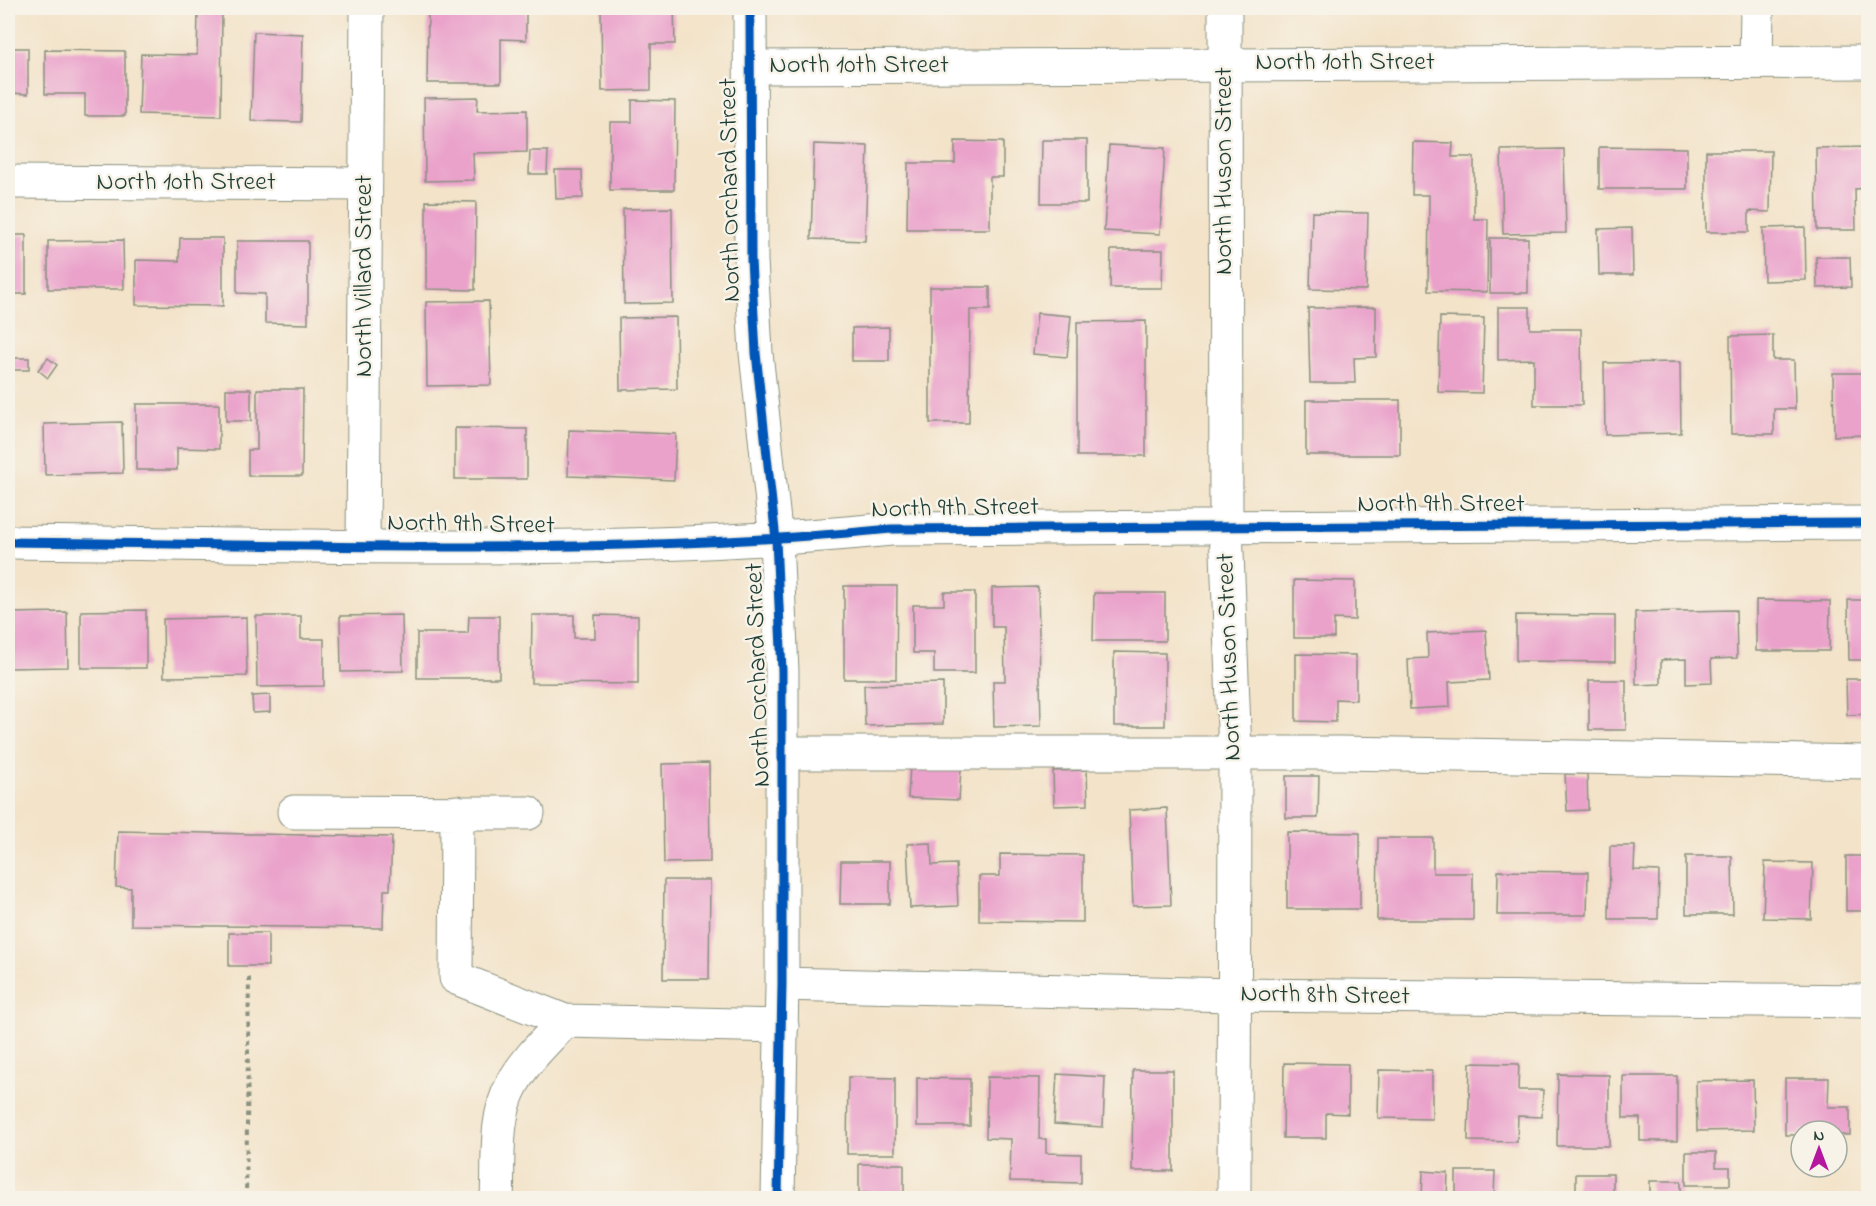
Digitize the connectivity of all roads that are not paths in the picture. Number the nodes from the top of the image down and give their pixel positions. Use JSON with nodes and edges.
{"nodes":[{"id":1,"x":367,"y":8,"type":"edge"},
{"id":2,"x":750,"y":8,"type":"edge"},
{"id":3,"x":1225,"y":8,"type":"edge"},
{"id":4,"x":1757,"y":8,"type":"edge"},
{"id":5,"x":1756,"y":62,"type":"junction"},
{"id":6,"x":1869,"y":62,"type":"edge"},
{"id":7,"x":1225,"y":64,"type":"junction"},
{"id":8,"x":750,"y":67,"type":"junction"},
{"id":9,"x":8,"y":182,"type":"edge"},
{"id":10,"x":366,"y":184,"type":"junction"},
{"id":11,"x":1869,"y":523,"type":"edge"},
{"id":12,"x":1226,"y":528,"type":"junction"},
{"id":13,"x":776,"y":540,"type":"junction"},
{"id":14,"x":8,"y":542,"type":"edge"},
{"id":15,"x":363,"y":545,"type":"junction"},
{"id":16,"x":784,"y":753,"type":"junction"},
{"id":17,"x":1235,"y":753,"type":"junction"},
{"id":18,"x":1869,"y":762,"type":"edge"},
{"id":19,"x":294,"y":812,"type":"dead end"},
{"id":20,"x":458,"y":812,"type":"junction"},
{"id":21,"x":528,"y":813,"type":"dead end"},
{"id":22,"x":782,"y":984,"type":"junction"},
{"id":23,"x":1233,"y":995,"type":"junction"},
{"id":24,"x":1869,"y":1001,"type":"edge"},
{"id":25,"x":565,"y":1021,"type":"junction"},
{"id":26,"x":782,"y":1026,"type":"junction"},
{"id":27,"x":497,"y":1198,"type":"edge"},
{"id":28,"x":778,"y":1198,"type":"edge"},
{"id":29,"x":1234,"y":1198,"type":"edge"}],
"edges":[{"from":1,"to":10,"type":"street","name":"North Villard Street"},
{"from":2,"to":8,"type":"street","name":"North Orchard Street"},
{"from":3,"to":7,"type":"street","name":"North Huson Street"},
{"from":4,"to":5,"type":"street"},
{"from":5,"to":6,"type":"street","name":"North 10th Street"},
{"from":5,"to":7,"type":"street","name":"North 10th Street"},
{"from":7,"to":8,"type":"street","name":"North 10th Street"},
{"from":7,"to":12,"type":"street","name":"North Huson Street"},
{"from":8,"to":13,"type":"street","name":"North Orchard Street"},
{"from":9,"to":10,"type":"street","name":"North 10th Street"},
{"from":10,"to":15,"type":"street","name":"North Villard Street"},
{"from":11,"to":12,"type":"street","name":"North 9th Street"},
{"from":12,"to":13,"type":"street","name":"North 9th Street"},
{"from":12,"to":17,"type":"street","name":"North Huson Street"},
{"from":13,"to":15,"type":"street","name":"North 9th Street"},
{"from":13,"to":16,"type":"street","name":"North Orchard Street"},
{"from":14,"to":15,"type":"street","name":"North 9th Street"},
{"from":16,"to":17,"type":"street"},
{"from":16,"to":22,"type":"street","name":"North Orchard Street"},
{"from":17,"to":18,"type":"street"},
{"from":17,"to":23,"type":"street","name":"North Huson Street"},
{"from":19,"to":20,"type":"street"},
{"from":20,"to":21,"type":"street"},
{"from":20,"to":25,"type":"street"},
{"from":22,"to":23,"type":"street","name":"North 8th Street"},
{"from":22,"to":26,"type":"street","name":"North Orchard Street"},
{"from":23,"to":24,"type":"street","name":"North 8th Street"},
{"from":23,"to":29,"type":"street","name":"North Huson Street"},
{"from":25,"to":26,"type":"street"},
{"from":25,"to":27,"type":"street"},
{"from":26,"to":28,"type":"street","name":"North Orchard Street"}]}
